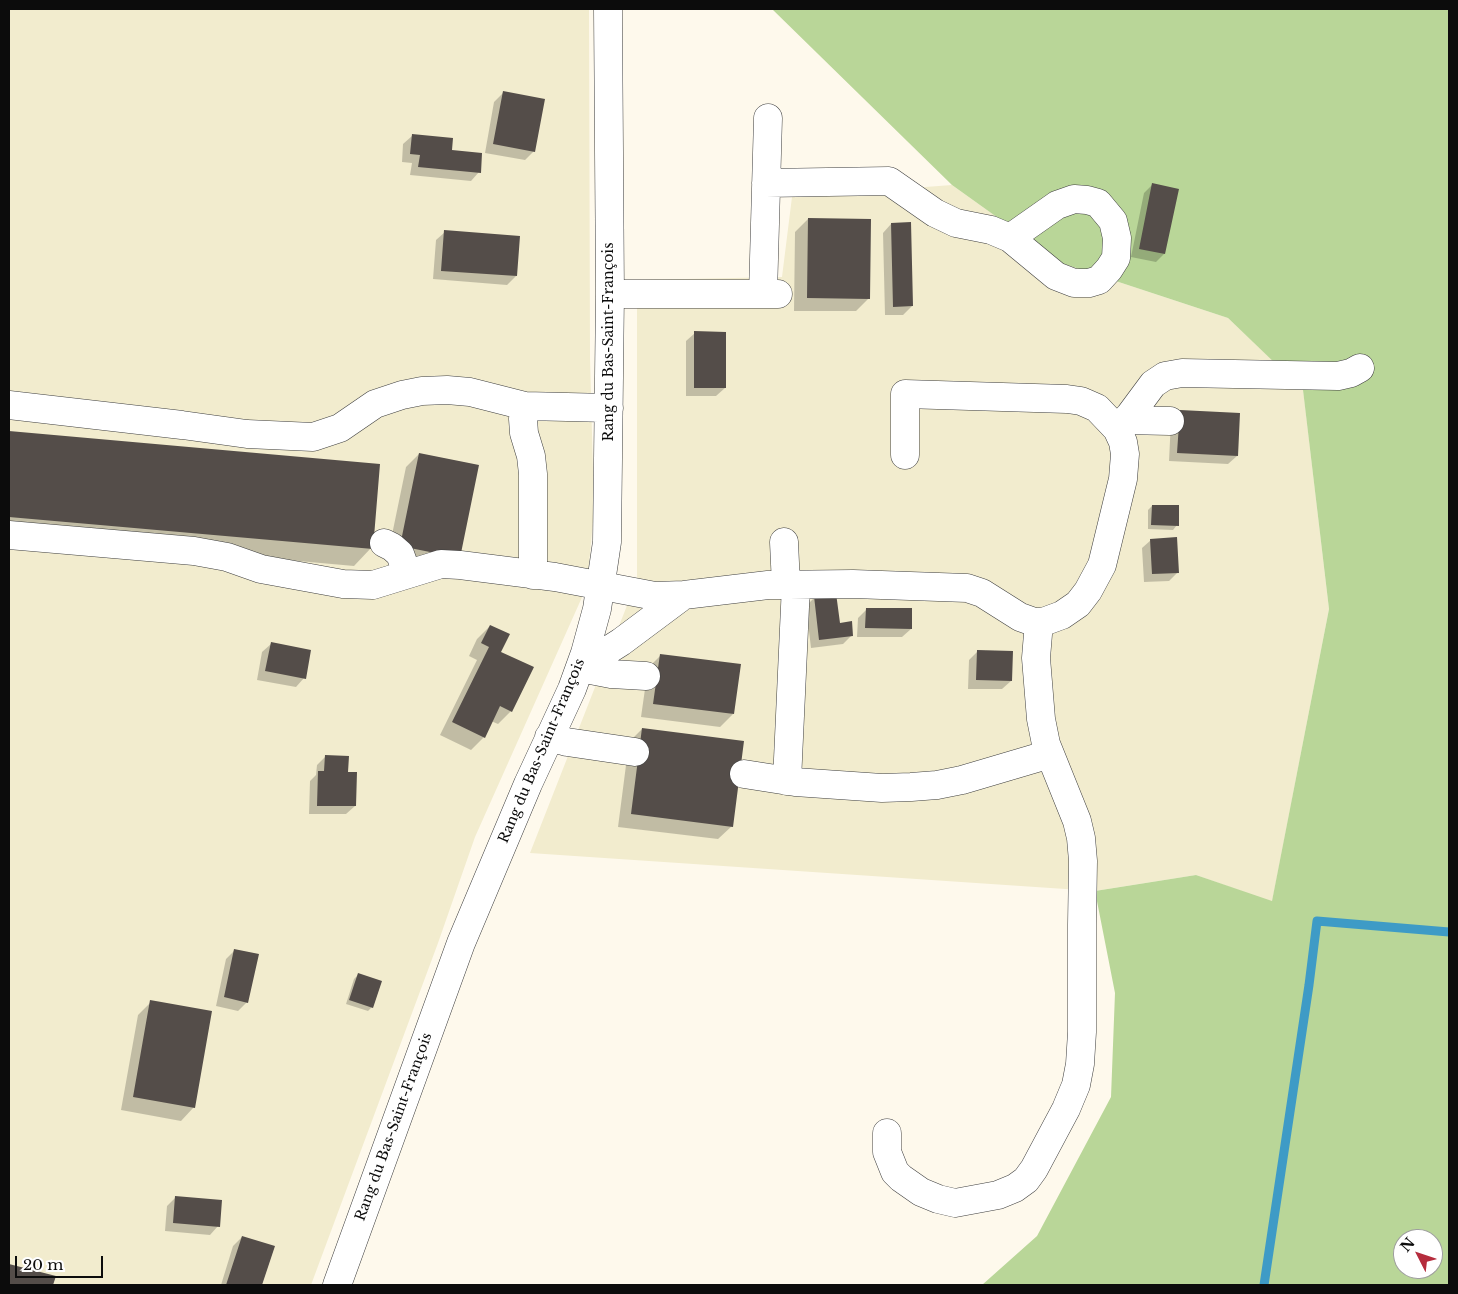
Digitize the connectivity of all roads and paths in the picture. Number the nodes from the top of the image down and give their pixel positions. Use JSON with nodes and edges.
{"nodes":[{"id":1,"x":608,"y":9,"type":"edge"},
{"id":2,"x":768,"y":118,"type":"dead end"},
{"id":3,"x":766,"y":183,"type":"junction"},
{"id":4,"x":1010,"y":238,"type":"dead end"},
{"id":5,"x":610,"y":294,"type":"junction"},
{"id":6,"x":1360,"y":368,"type":"dead end"},
{"id":7,"x":9,"y":405,"type":"edge"},
{"id":8,"x":525,"y":406,"type":"junction"},
{"id":9,"x":609,"y":408,"type":"junction"},
{"id":10,"x":1170,"y":421,"type":"dead end"},
{"id":11,"x":1121,"y":424,"type":"junction"},
{"id":12,"x":905,"y":455,"type":"dead end"},
{"id":13,"x":9,"y":535,"type":"edge"},
{"id":14,"x":784,"y":542,"type":"dead end"},
{"id":15,"x":384,"y":543,"type":"dead end"},
{"id":16,"x":405,"y":574,"type":"junction"},
{"id":17,"x":533,"y":575,"type":"junction"},
{"id":18,"x":791,"y":585,"type":"junction"},
{"id":19,"x":600,"y":587,"type":"junction"},
{"id":20,"x":684,"y":595,"type":"junction"},
{"id":21,"x":1039,"y":622,"type":"junction"},
{"id":22,"x":580,"y":668,"type":"junction"},
{"id":23,"x":646,"y":676,"type":"dead end"},
{"id":24,"x":549,"y":737,"type":"junction"},
{"id":25,"x":635,"y":752,"type":"dead end"},
{"id":26,"x":1050,"y":754,"type":"junction"},
{"id":27,"x":744,"y":774,"type":"dead end"},
{"id":28,"x":787,"y":781,"type":"junction"},
{"id":29,"x":887,"y":1133,"type":"dead end"},
{"id":30,"x":337,"y":1285,"type":"edge"}],
"edges":[{"from":1,"to":5,"type":"street","name":"Rang du Bas-Saint-François"},
{"from":2,"to":3,"type":"street"},
{"from":3,"to":4,"type":"street"},
{"from":3,"to":5,"type":"street"},
{"from":5,"to":9,"type":"street","name":"Rang du Bas-Saint-François"},
{"from":6,"to":11,"type":"street"},
{"from":7,"to":8,"type":"street"},
{"from":8,"to":9,"type":"street"},
{"from":8,"to":17,"type":"street"},
{"from":9,"to":19,"type":"street","name":"Rang du Bas-Saint-François"},
{"from":10,"to":11,"type":"street"},
{"from":11,"to":12,"type":"street"},
{"from":11,"to":21,"type":"street"},
{"from":13,"to":16,"type":"street"},
{"from":14,"to":18,"type":"street"},
{"from":15,"to":16,"type":"street"},
{"from":16,"to":17,"type":"street"},
{"from":17,"to":19,"type":"street"},
{"from":18,"to":20,"type":"street"},
{"from":18,"to":21,"type":"street"},
{"from":18,"to":28,"type":"street"},
{"from":19,"to":20,"type":"street"},
{"from":19,"to":22,"type":"street","name":"Rang du Bas-Saint-François"},
{"from":20,"to":22,"type":"street"},
{"from":21,"to":26,"type":"street"},
{"from":22,"to":23,"type":"street"},
{"from":22,"to":24,"type":"street","name":"Rang du Bas-Saint-François"},
{"from":24,"to":25,"type":"street"},
{"from":24,"to":30,"type":"street","name":"Rang du Bas-Saint-François"},
{"from":26,"to":28,"type":"street"},
{"from":26,"to":29,"type":"street"},
{"from":27,"to":28,"type":"street"}]}
